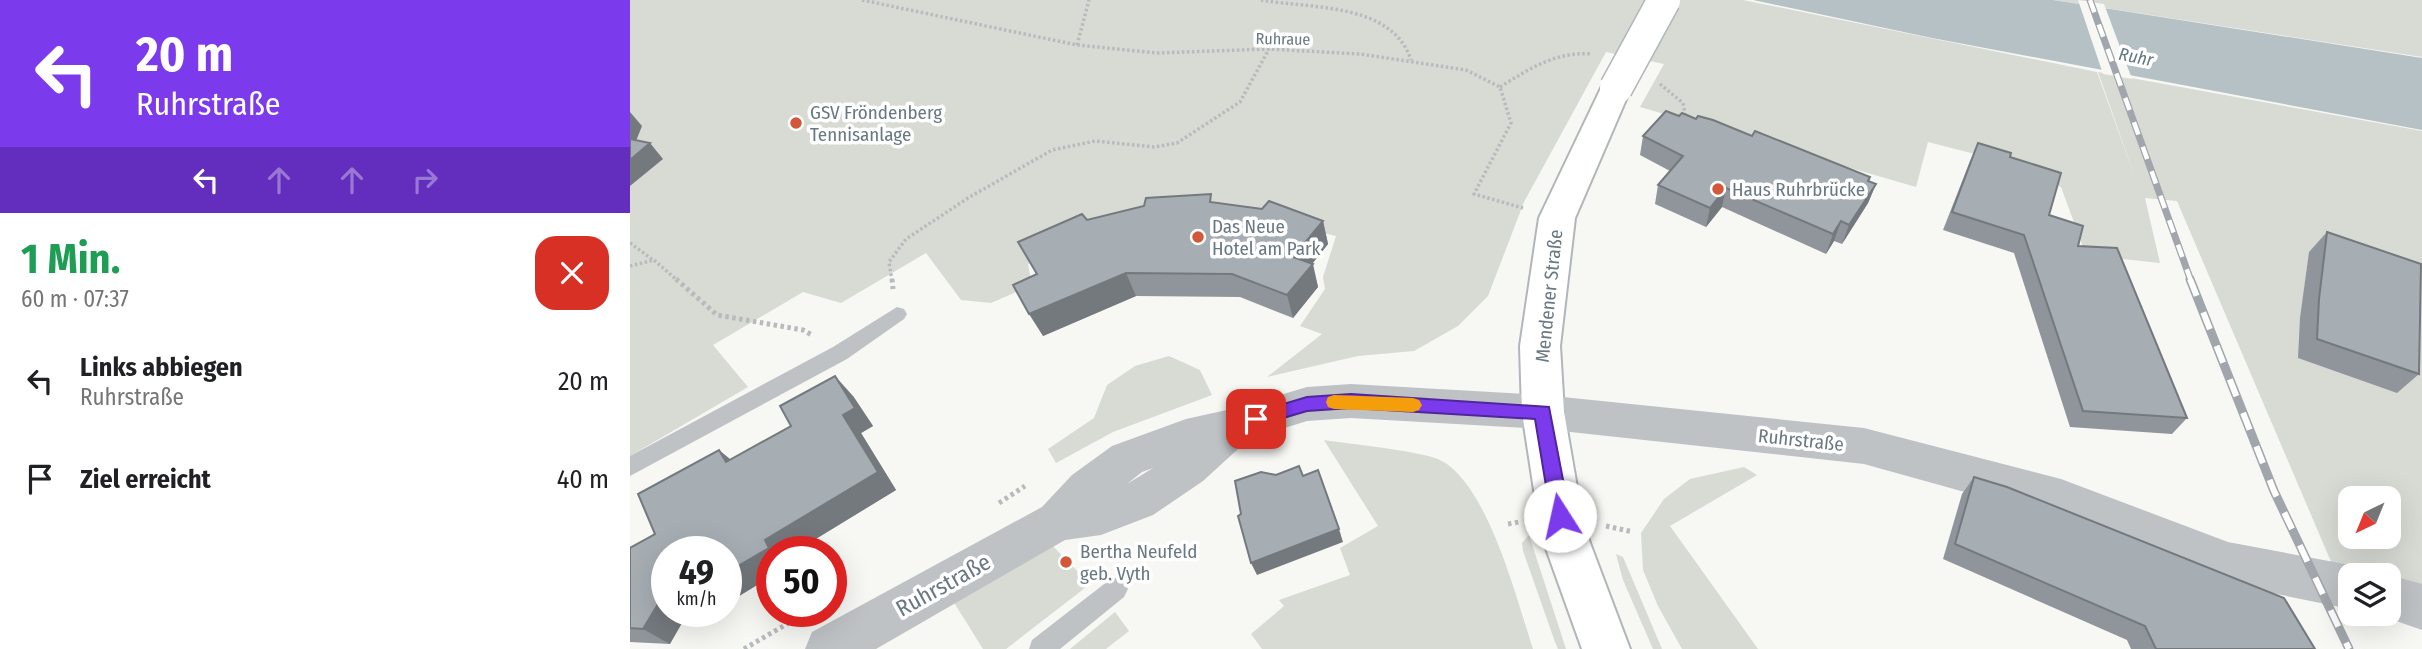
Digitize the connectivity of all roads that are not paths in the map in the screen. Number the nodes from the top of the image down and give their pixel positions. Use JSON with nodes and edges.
{"nodes":[{"id":1,"x":1664,"y":0,"type":"edge"},
{"id":2,"x":897,"y":314,"type":"road end"},
{"id":3,"x":1543,"y":412,"type":"junction"},
{"id":4,"x":630,"y":467,"type":"edge"},
{"id":5,"x":2338,"y":585,"type":"edge"},
{"id":6,"x":1116,"y":589,"type":"dead end"},
{"id":7,"x":2401,"y":601,"type":"edge"},
{"id":8,"x":2422,"y":607,"type":"edge"},
{"id":9,"x":813,"y":634,"type":"edge"},
{"id":10,"x":1041,"y":649,"type":"edge"},
{"id":11,"x":1606,"y":649,"type":"edge"}],
"edges":[{"from":1,"to":3,"type":"main road","name":"Mendener Straße","bridge":true},
{"from":2,"to":4,"type":"lane"},
{"from":3,"to":5,"type":"street","name":"Ruhrstraße"},
{"from":3,"to":9,"type":"street","name":"Ruhrstraße"},
{"from":3,"to":11,"type":"main road","name":"Mendener Straße"},
{"from":6,"to":10,"type":"lane"},
{"from":7,"to":8,"type":"street"}]}
